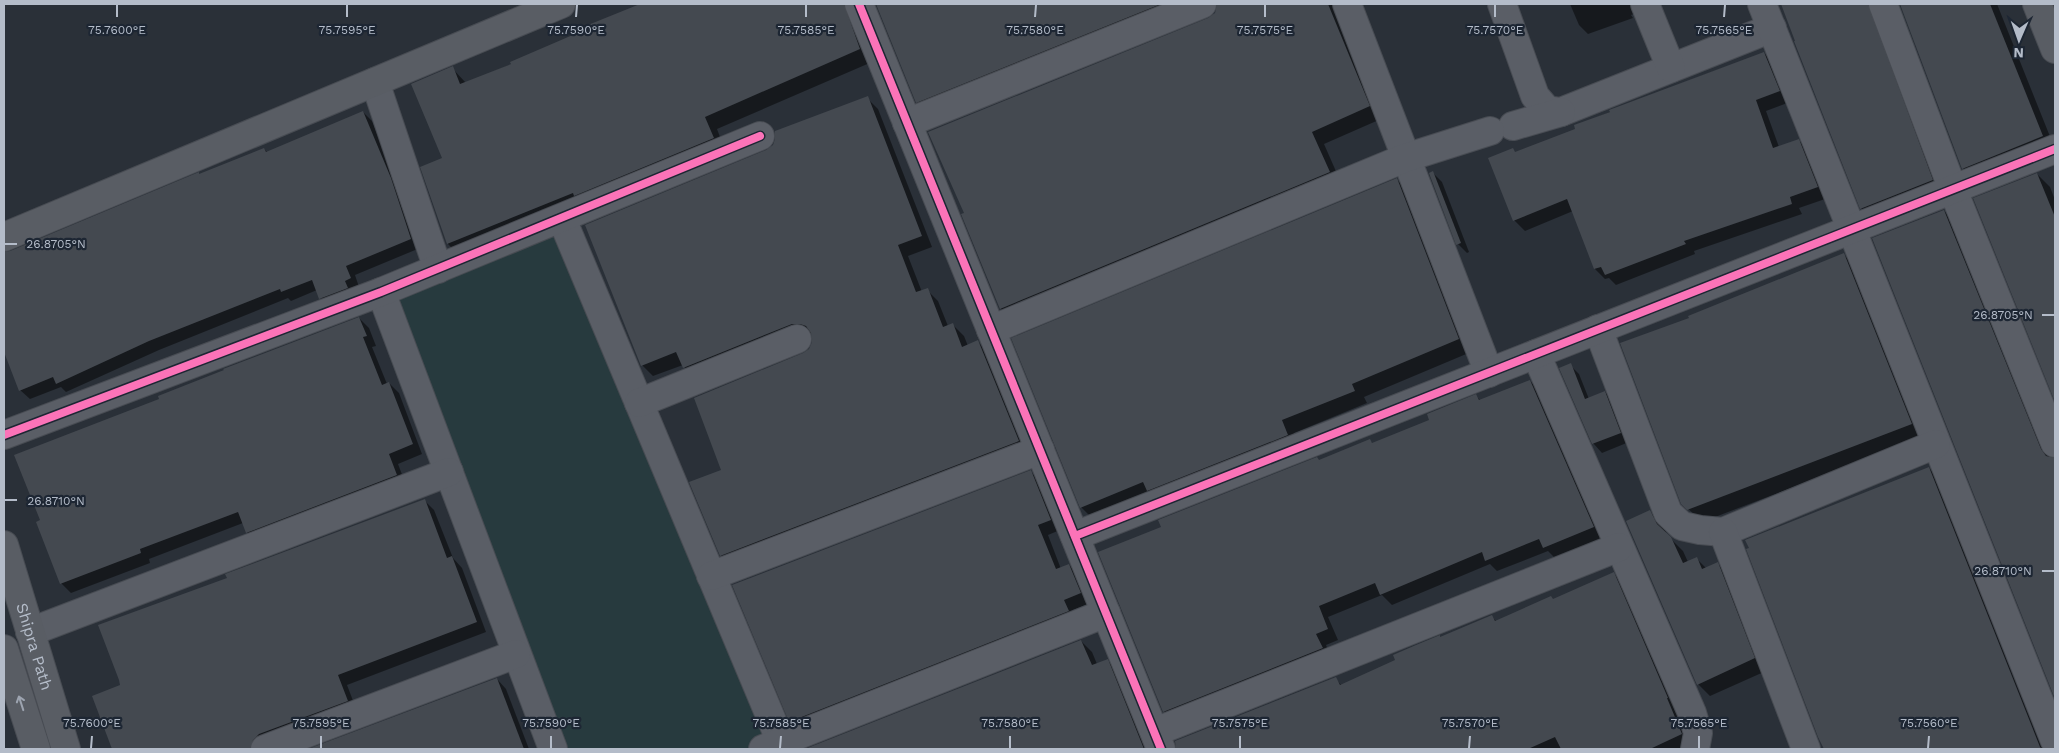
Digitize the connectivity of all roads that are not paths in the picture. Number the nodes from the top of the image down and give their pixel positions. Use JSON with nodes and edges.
{"nodes":[{"id":1,"x":561,"y":4,"type":"edge"},
{"id":2,"x":859,"y":4,"type":"edge"},
{"id":3,"x":1202,"y":4,"type":"edge"},
{"id":4,"x":1347,"y":4,"type":"edge"},
{"id":5,"x":1502,"y":4,"type":"edge"},
{"id":6,"x":1645,"y":4,"type":"edge"},
{"id":7,"x":1882,"y":4,"type":"edge"},
{"id":8,"x":2037,"y":4,"type":"edge"},
{"id":9,"x":1767,"y":16,"type":"edge"},
{"id":10,"x":2055,"y":49,"type":"edge"},
{"id":11,"x":1671,"y":68,"type":"junction"},
{"id":12,"x":375,"y":82,"type":"junction"},
{"id":13,"x":1561,"y":112,"type":"junction"},
{"id":14,"x":907,"y":122,"type":"junction"},
{"id":15,"x":760,"y":136,"type":"dead end"},
{"id":16,"x":2055,"y":149,"type":"edge"},
{"id":17,"x":1405,"y":158,"type":"junction"},
{"id":18,"x":1952,"y":190,"type":"junction"},
{"id":19,"x":562,"y":219,"type":"junction"},
{"id":20,"x":1852,"y":229,"type":"junction"},
{"id":21,"x":4,"y":237,"type":"edge"},
{"id":22,"x":438,"y":269,"type":"junction"},
{"id":23,"x":381,"y":292,"type":"junction"},
{"id":24,"x":991,"y":330,"type":"junction"},
{"id":25,"x":1598,"y":330,"type":"junction"},
{"id":26,"x":797,"y":339,"type":"dead end"},
{"id":27,"x":1536,"y":354,"type":"junction"},
{"id":28,"x":1489,"y":373,"type":"junction"},
{"id":29,"x":639,"y":402,"type":"junction"},
{"id":30,"x":4,"y":436,"type":"edge"},
{"id":31,"x":2055,"y":443,"type":"edge"},
{"id":32,"x":1936,"y":444,"type":"junction"},
{"id":33,"x":1040,"y":450,"type":"junction"},
{"id":34,"x":449,"y":472,"type":"junction"},
{"id":35,"x":1723,"y":532,"type":"junction"},
{"id":36,"x":1075,"y":536,"type":"junction"},
{"id":37,"x":4,"y":545,"type":"edge"},
{"id":38,"x":1620,"y":547,"type":"junction"},
{"id":39,"x":711,"y":576,"type":"junction"},
{"id":40,"x":1106,"y":613,"type":"junction"},
{"id":41,"x":30,"y":632,"type":"junction"},
{"id":42,"x":4,"y":649,"type":"edge"},
{"id":43,"x":516,"y":654,"type":"junction"},
{"id":44,"x":1158,"y":741,"type":"edge"},
{"id":45,"x":2055,"y":741,"type":"edge"},
{"id":46,"x":772,"y":746,"type":"edge"},
{"id":47,"x":36,"y":749,"type":"edge"},
{"id":48,"x":66,"y":749,"type":"edge"},
{"id":49,"x":265,"y":749,"type":"edge"},
{"id":50,"x":553,"y":749,"type":"edge"},
{"id":51,"x":1695,"y":749,"type":"edge"},
{"id":52,"x":1806,"y":749,"type":"edge"}],
"edges":[{"from":1,"to":12,"type":"street"},
{"from":2,"to":14,"type":"street"},
{"from":3,"to":14,"type":"street"},
{"from":4,"to":17,"type":"street"},
{"from":5,"to":13,"type":"street"},
{"from":6,"to":11,"type":"street"},
{"from":7,"to":18,"type":"street"},
{"from":8,"to":10,"type":"street"},
{"from":9,"to":11,"type":"street"},
{"from":9,"to":20,"type":"street"},
{"from":11,"to":13,"type":"street"},
{"from":12,"to":21,"type":"street"},
{"from":12,"to":22,"type":"street"},
{"from":13,"to":17,"type":"street"},
{"from":14,"to":24,"type":"street"},
{"from":15,"to":19,"type":"street"},
{"from":16,"to":18,"type":"street"},
{"from":17,"to":24,"type":"street"},
{"from":17,"to":28,"type":"street"},
{"from":18,"to":20,"type":"street"},
{"from":18,"to":31,"type":"street"},
{"from":19,"to":22,"type":"street"},
{"from":19,"to":29,"type":"street"},
{"from":20,"to":25,"type":"street"},
{"from":20,"to":32,"type":"street"},
{"from":22,"to":23,"type":"street"},
{"from":23,"to":30,"type":"street"},
{"from":23,"to":34,"type":"street"},
{"from":24,"to":33,"type":"street"},
{"from":25,"to":27,"type":"street"},
{"from":25,"to":35,"type":"street"},
{"from":26,"to":29,"type":"street"},
{"from":27,"to":28,"type":"street"},
{"from":27,"to":38,"type":"street"},
{"from":28,"to":36,"type":"street"},
{"from":29,"to":39,"type":"street"},
{"from":32,"to":35,"type":"street"},
{"from":32,"to":45,"type":"street"},
{"from":33,"to":36,"type":"street"},
{"from":33,"to":39,"type":"street"},
{"from":34,"to":41,"type":"street"},
{"from":34,"to":43,"type":"street"},
{"from":35,"to":52,"type":"street"},
{"from":36,"to":40,"type":"street"},
{"from":37,"to":41,"type":"street","name":"Shipra Path"},
{"from":38,"to":44,"type":"street"},
{"from":38,"to":51,"type":"street"},
{"from":39,"to":46,"type":"street"},
{"from":40,"to":44,"type":"street"},
{"from":40,"to":46,"type":"street"},
{"from":41,"to":48,"type":"street","name":"Shipra Path"},
{"from":47,"to":42,"type":"street","name":"Shipra Path","one_way":true},
{"from":43,"to":49,"type":"street"},
{"from":43,"to":50,"type":"street"}]}
